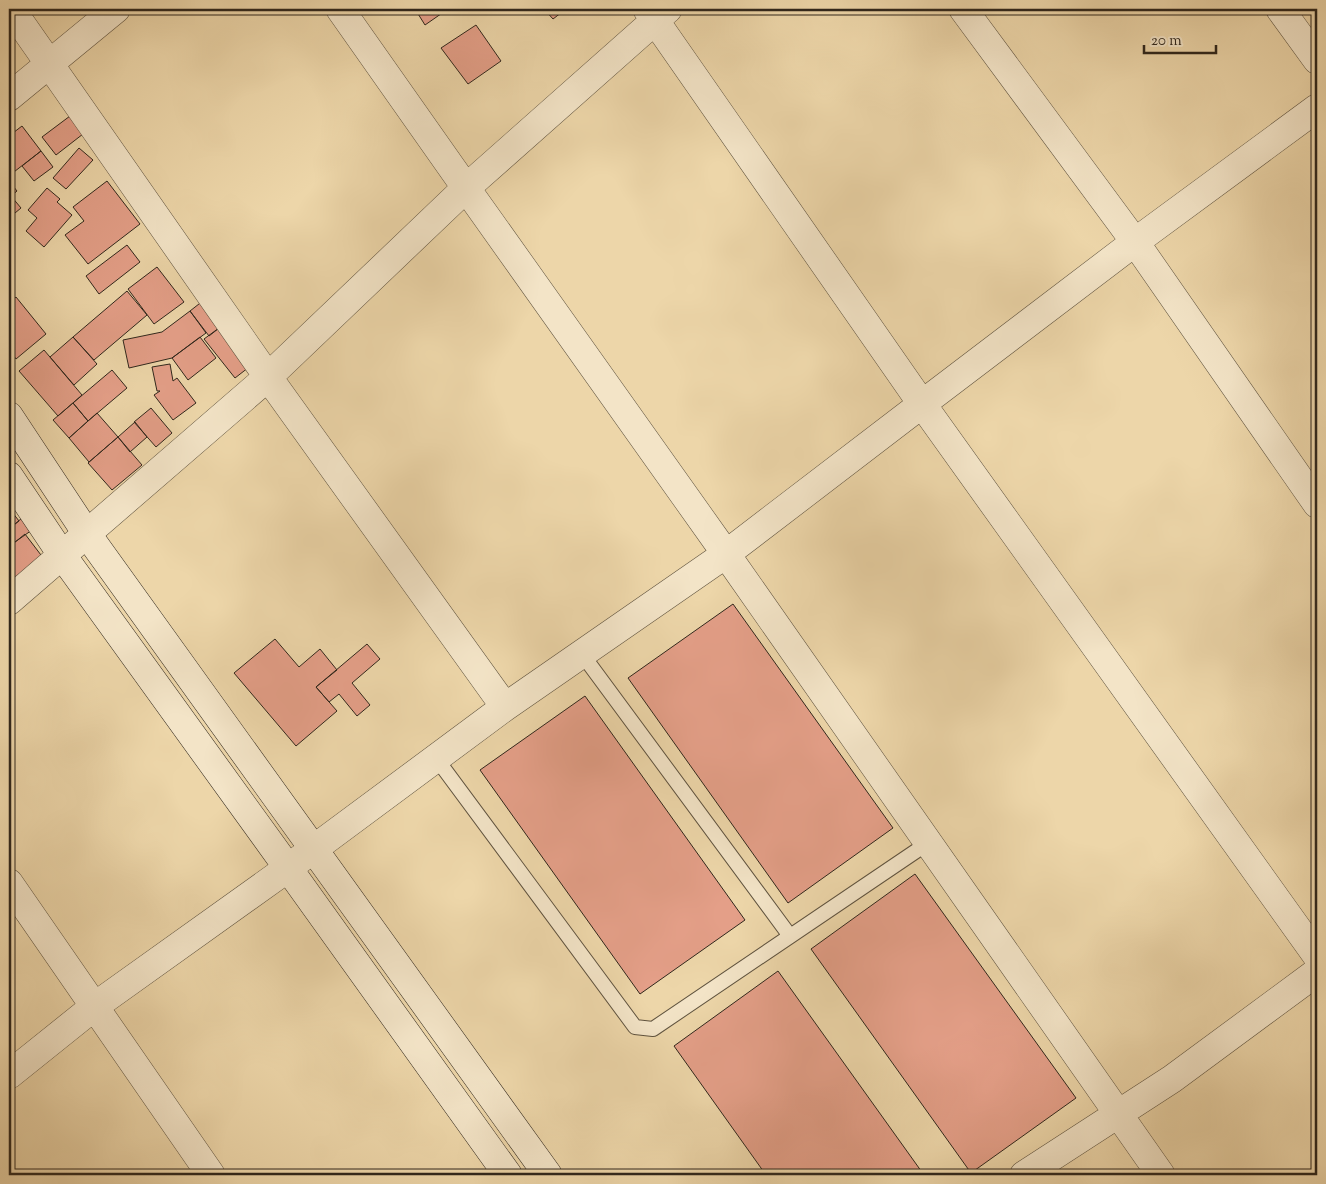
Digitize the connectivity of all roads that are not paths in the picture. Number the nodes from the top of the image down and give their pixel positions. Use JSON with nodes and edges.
{"nodes":[{"id":1,"x":11,"y":9,"type":"edge"},
{"id":2,"x":116,"y":9,"type":"edge"},
{"id":3,"x":340,"y":9,"type":"edge"},
{"id":4,"x":963,"y":9,"type":"edge"},
{"id":5,"x":1280,"y":9,"type":"edge"},
{"id":6,"x":656,"y":12,"type":"edge"},
{"id":7,"x":1317,"y":60,"type":"edge"},
{"id":8,"x":50,"y":64,"type":"junction"},
{"id":9,"x":9,"y":97,"type":"edge"},
{"id":10,"x":1317,"y":108,"type":"edge"},
{"id":11,"x":466,"y":188,"type":"junction"},
{"id":12,"x":1135,"y":242,"type":"junction"},
{"id":13,"x":268,"y":377,"type":"junction"},
{"id":14,"x":922,"y":404,"type":"junction"},
{"id":15,"x":9,"y":416,"type":"edge"},
{"id":16,"x":9,"y":476,"type":"edge"},
{"id":17,"x":1317,"y":504,"type":"edge"},
{"id":18,"x":87,"y":534,"type":"junction"},
{"id":19,"x":62,"y":554,"type":"junction"},
{"id":20,"x":726,"y":554,"type":"junction"},
{"id":21,"x":9,"y":601,"type":"edge"},
{"id":22,"x":582,"y":654,"type":"junction"},
{"id":23,"x":505,"y":706,"type":"junction"},
{"id":24,"x":436,"y":758,"type":"junction"},
{"id":25,"x":928,"y":843,"type":"junction"},
{"id":26,"x":313,"y":848,"type":"junction"},
{"id":27,"x":288,"y":868,"type":"junction"},
{"id":28,"x":9,"y":883,"type":"edge"},
{"id":29,"x":790,"y":936,"type":"junction"},
{"id":30,"x":1317,"y":956,"type":"edge"},
{"id":31,"x":1317,"y":972,"type":"edge"},
{"id":32,"x":95,"y":1006,"type":"junction"},
{"id":33,"x":9,"y":1075,"type":"edge"},
{"id":34,"x":1118,"y":1114,"type":"junction"},
{"id":35,"x":212,"y":1175,"type":"edge"},
{"id":36,"x":508,"y":1175,"type":"edge"},
{"id":37,"x":548,"y":1175,"type":"edge"},
{"id":38,"x":1024,"y":1175,"type":"edge"},
{"id":39,"x":1161,"y":1175,"type":"edge"}],
"edges":[{"from":1,"to":8,"type":"street"},
{"from":2,"to":8,"type":"street"},
{"from":3,"to":11,"type":"street"},
{"from":4,"to":12,"type":"street"},
{"from":5,"to":7,"type":"street"},
{"from":6,"to":11,"type":"street"},
{"from":6,"to":14,"type":"street"},
{"from":8,"to":9,"type":"street"},
{"from":8,"to":13,"type":"street"},
{"from":10,"to":12,"type":"street"},
{"from":11,"to":13,"type":"street"},
{"from":11,"to":20,"type":"street"},
{"from":12,"to":14,"type":"street"},
{"from":12,"to":17,"type":"street"},
{"from":13,"to":18,"type":"street"},
{"from":13,"to":23,"type":"street"},
{"from":14,"to":20,"type":"street"},
{"from":14,"to":30,"type":"street"},
{"from":15,"to":18,"type":"street"},
{"from":16,"to":19,"type":"street"},
{"from":18,"to":19,"type":"street"},
{"from":18,"to":26,"type":"street"},
{"from":19,"to":21,"type":"street"},
{"from":19,"to":27,"type":"street"},
{"from":20,"to":22,"type":"street"},
{"from":20,"to":25,"type":"street"},
{"from":22,"to":23,"type":"street"},
{"from":22,"to":29,"type":"lane"},
{"from":23,"to":24,"type":"street"},
{"from":24,"to":26,"type":"street"},
{"from":24,"to":29,"type":"lane"},
{"from":25,"to":29,"type":"lane"},
{"from":25,"to":34,"type":"street"},
{"from":26,"to":27,"type":"street"},
{"from":26,"to":37,"type":"street"},
{"from":27,"to":32,"type":"street"},
{"from":27,"to":36,"type":"street"},
{"from":28,"to":32,"type":"street"},
{"from":31,"to":34,"type":"street"},
{"from":32,"to":33,"type":"street"},
{"from":32,"to":35,"type":"street"},
{"from":34,"to":38,"type":"street"},
{"from":34,"to":39,"type":"street"}]}
